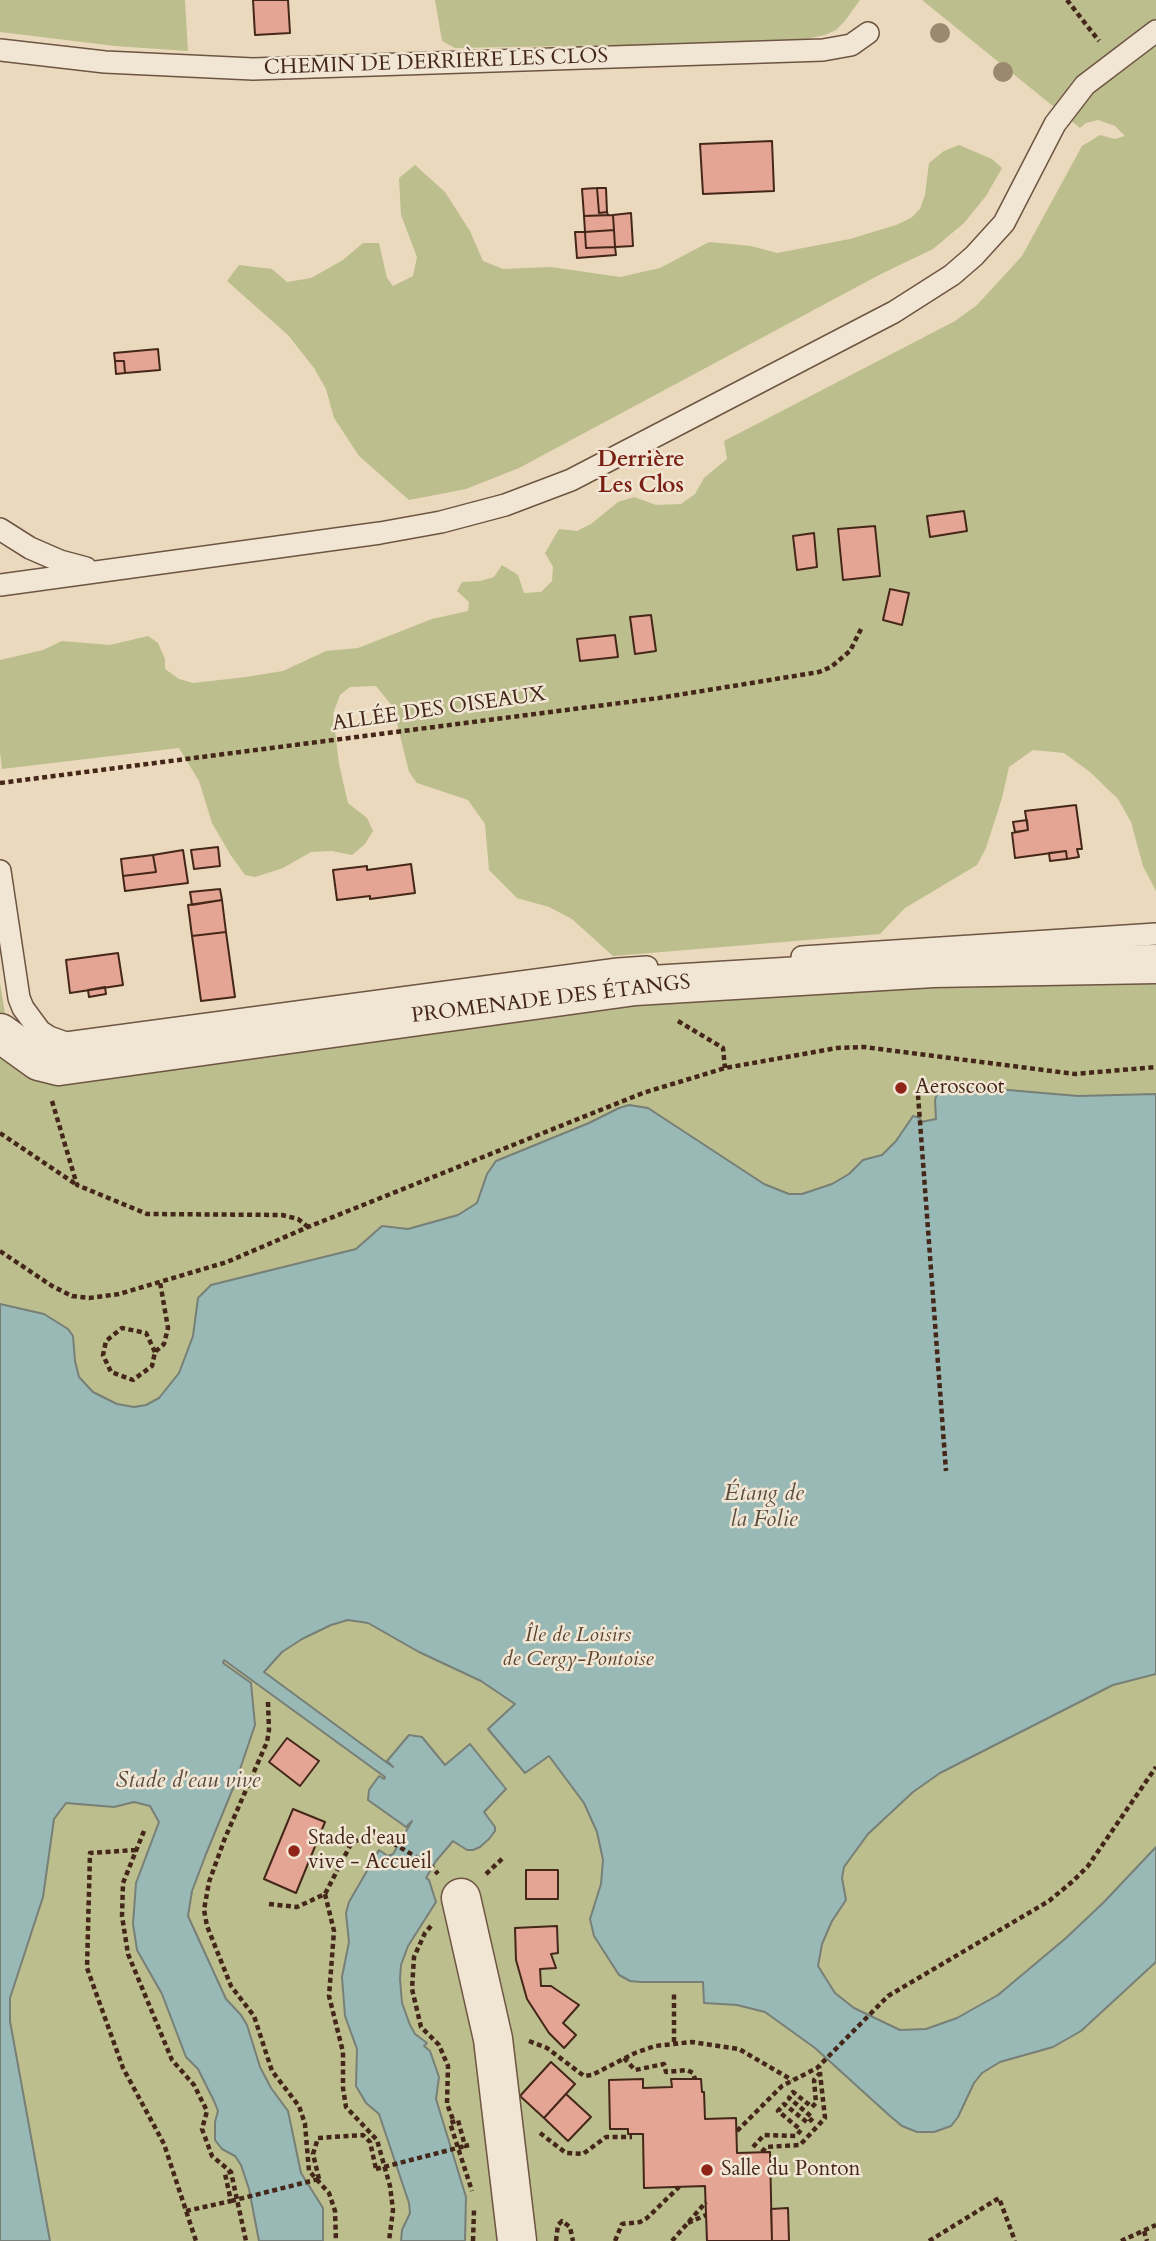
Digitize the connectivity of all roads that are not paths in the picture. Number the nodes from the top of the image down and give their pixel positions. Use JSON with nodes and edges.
{"nodes":[{"id":1,"x":1156,"y":31,"type":"edge"},
{"id":2,"x":869,"y":33,"type":"dead end"},
{"id":3,"x":0,"y":50,"type":"edge"},
{"id":4,"x":0,"y":529,"type":"edge"},
{"id":5,"x":102,"y":569,"type":"junction"},
{"id":6,"x":0,"y":585,"type":"edge"},
{"id":7,"x":0,"y":871,"type":"edge"},
{"id":8,"x":1156,"y":934,"type":"edge"},
{"id":9,"x":1156,"y":964,"type":"edge"},
{"id":10,"x":11,"y":1021,"type":"edge"},
{"id":11,"x":461,"y":1898,"type":"road end"},
{"id":12,"x":517,"y":2241,"type":"edge"}],
"edges":[{"from":1,"to":5,"type":"lane"},
{"from":2,"to":3,"type":"lane","name":"CHEMIN DE DERRIÈRE LES CLOS"},
{"from":4,"to":5,"type":"lane"},
{"from":5,"to":6,"type":"lane"},
{"from":7,"to":10,"type":"lane"},
{"from":8,"to":10,"type":"lane","name":"PROMENADE DES ÉTANGS"},
{"from":9,"to":10,"type":"street","name":"PROMENADE DES ÉTANGS"},
{"from":11,"to":12,"type":"street"}]}
